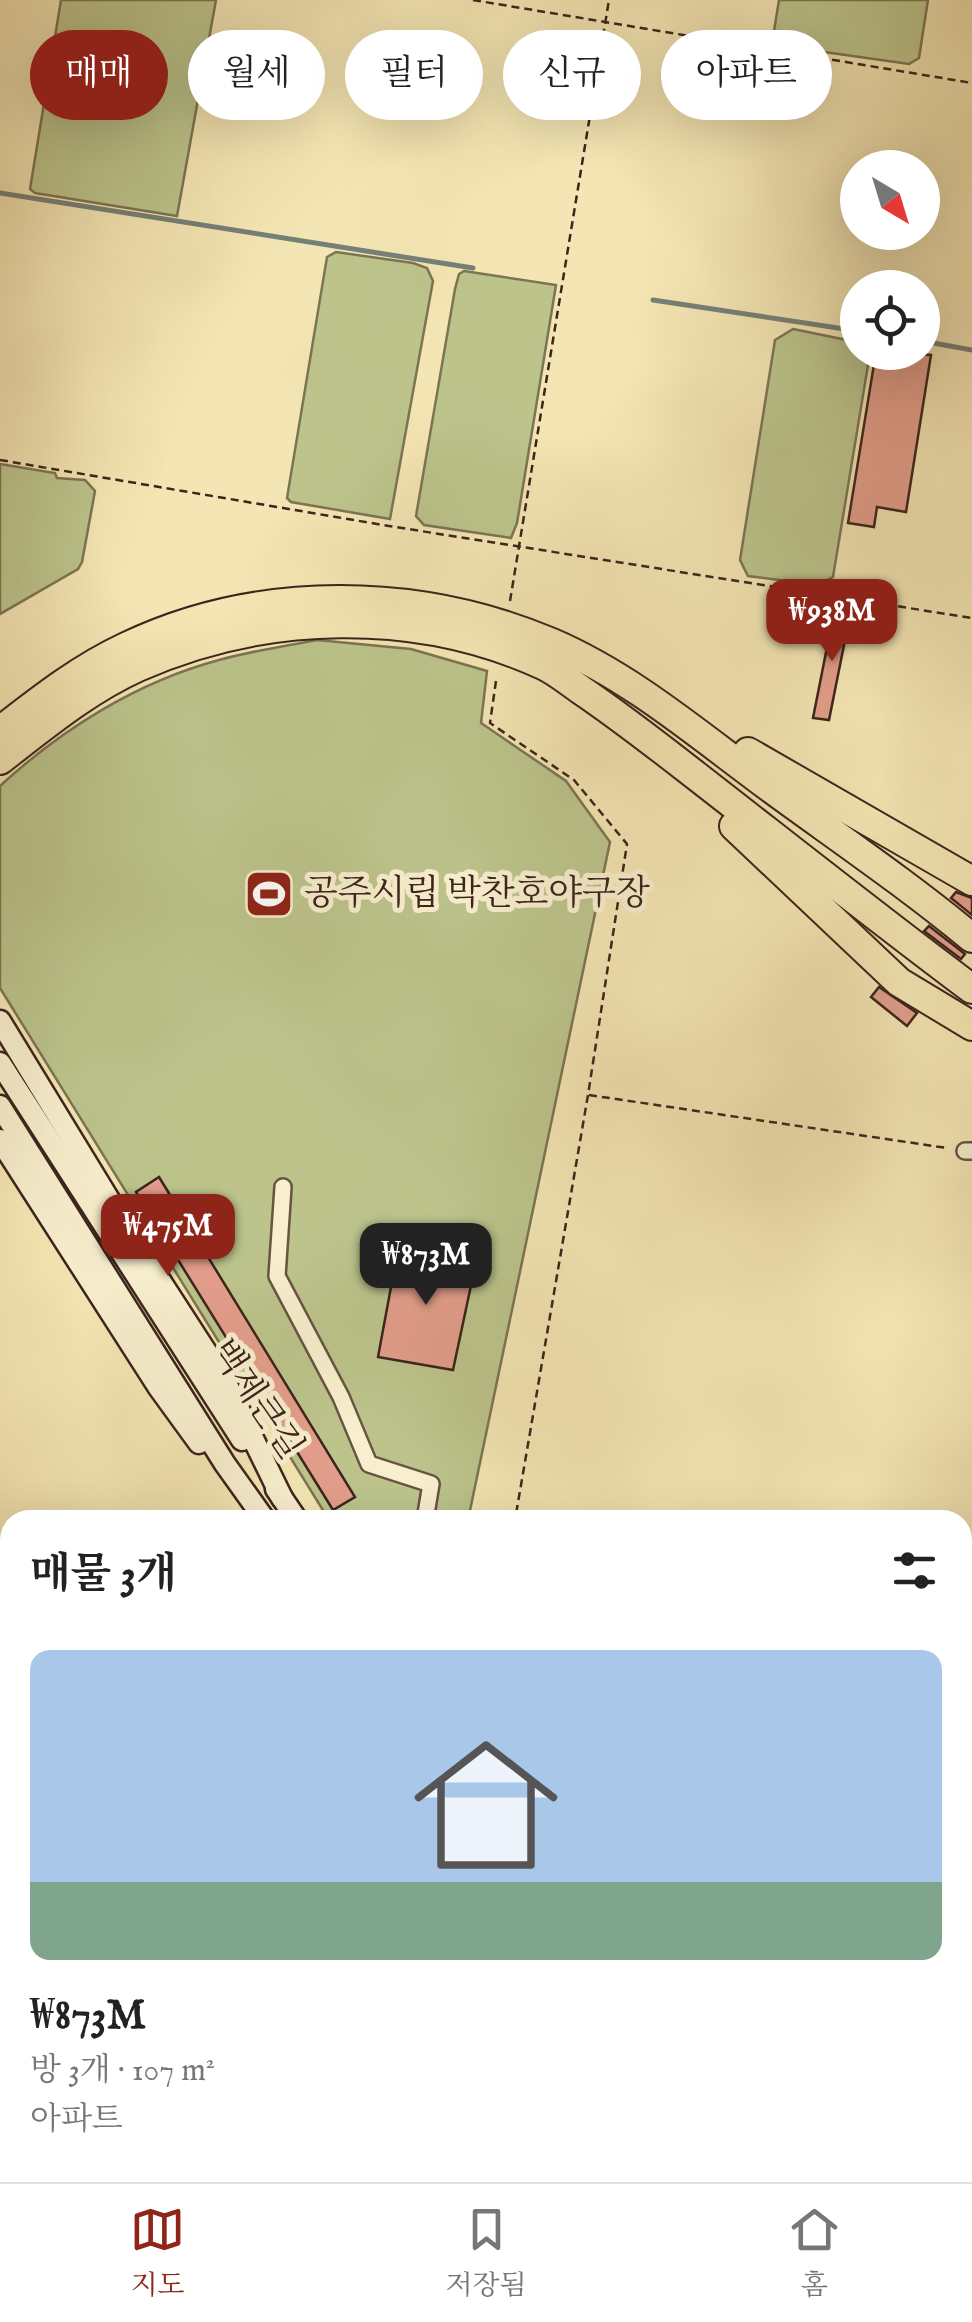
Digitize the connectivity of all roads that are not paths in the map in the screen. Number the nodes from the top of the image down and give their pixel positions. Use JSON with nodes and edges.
{"nodes":[{"id":1,"x":633,"y":686,"type":"junction"},
{"id":2,"x":613,"y":712,"type":"junction"},
{"id":3,"x":0,"y":731,"type":"edge"},
{"id":4,"x":0,"y":760,"type":"edge"},
{"id":5,"x":972,"y":881,"type":"edge"},
{"id":6,"x":972,"y":938,"type":"edge"},
{"id":7,"x":972,"y":989,"type":"edge"},
{"id":8,"x":0,"y":1021,"type":"edge"},
{"id":9,"x":972,"y":1026,"type":"edge"},
{"id":10,"x":0,"y":1064,"type":"edge"},
{"id":11,"x":0,"y":1106,"type":"edge"},
{"id":12,"x":0,"y":1140,"type":"edge"},
{"id":13,"x":284,"y":1187,"type":"dead end"},
{"id":14,"x":282,"y":1498,"type":"junction"},
{"id":15,"x":256,"y":1510,"type":"edge"},
{"id":16,"x":258,"y":1510,"type":"edge"},
{"id":17,"x":290,"y":1510,"type":"edge"},
{"id":18,"x":427,"y":1510,"type":"edge"}],
"edges":[{"from":1,"to":3,"type":"highway"},
{"from":1,"to":5,"type":"highway"},
{"from":1,"to":6,"type":"highway"},
{"from":2,"to":4,"type":"highway"},
{"from":2,"to":7,"type":"highway"},
{"from":2,"to":9,"type":"highway"},
{"from":8,"to":14,"type":"main road"},
{"from":10,"to":14,"type":"main road","name":"백제큰길"},
{"from":11,"to":16,"type":"main road","name":"백제큰길"},
{"from":12,"to":15,"type":"main road"},
{"from":13,"to":18,"type":"street"},
{"from":14,"to":17,"type":"main road","name":"백제큰길"}]}
